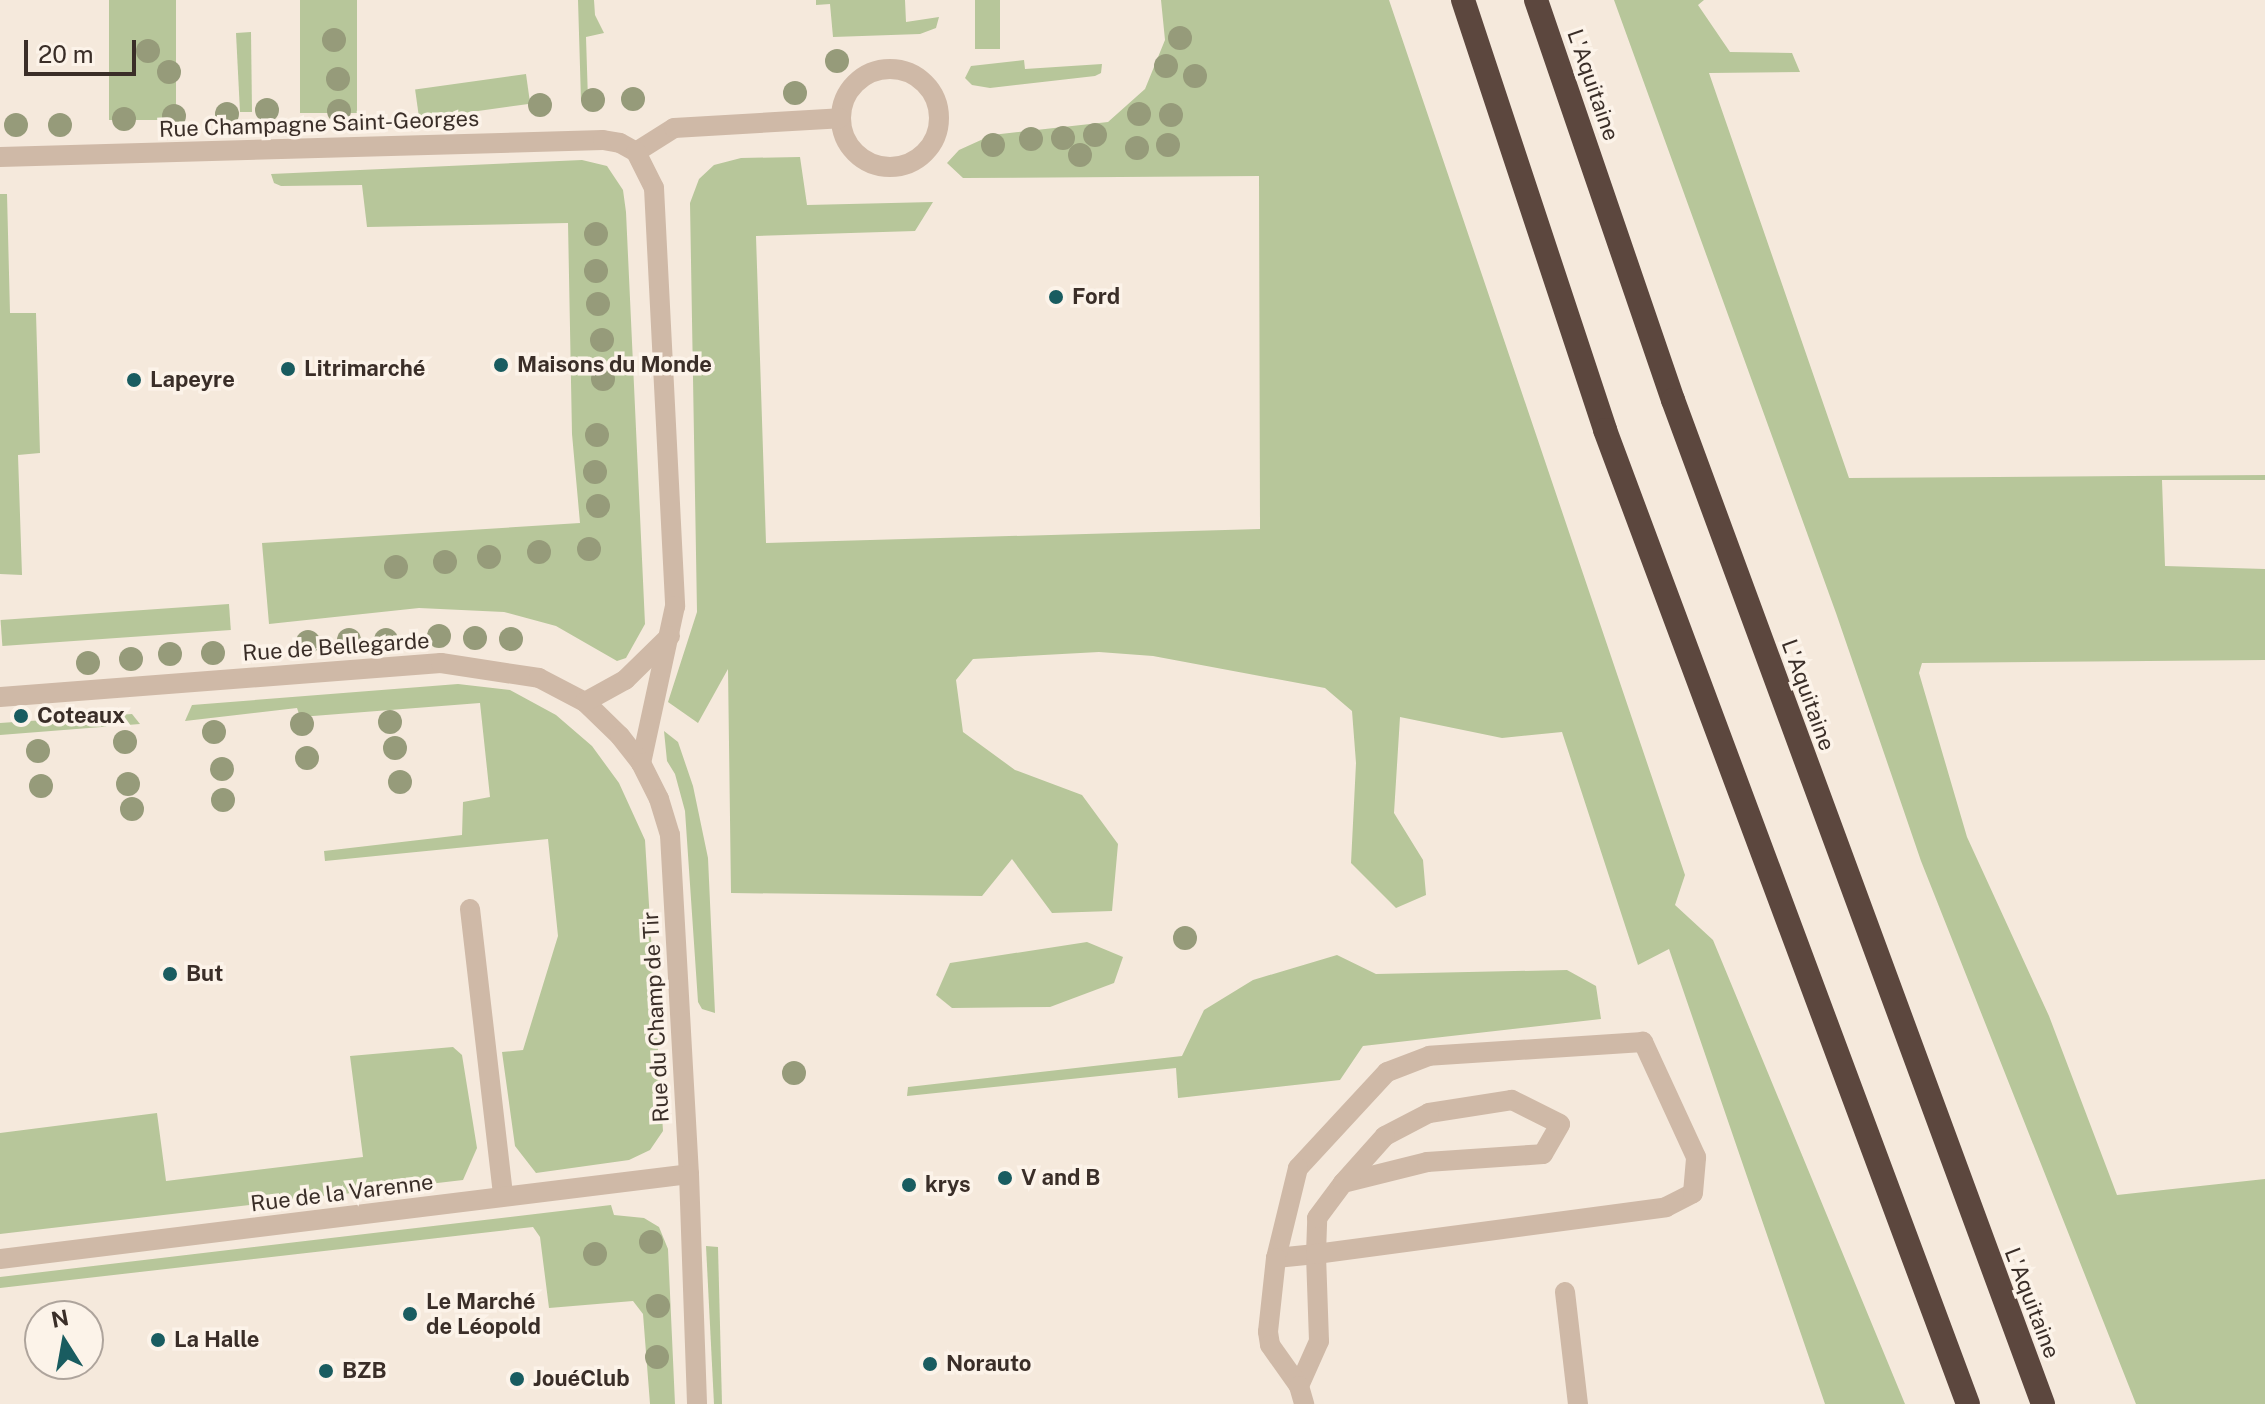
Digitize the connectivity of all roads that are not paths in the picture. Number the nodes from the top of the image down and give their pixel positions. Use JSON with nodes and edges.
{"nodes":[{"id":1,"x":1463,"y":0,"type":"edge"},
{"id":2,"x":1536,"y":0,"type":"edge"},
{"id":3,"x":840,"y":118,"type":"junction"},
{"id":4,"x":636,"y":152,"type":"junction"},
{"id":5,"x":0,"y":157,"type":"edge"},
{"id":6,"x":670,"y":636,"type":"junction"},
{"id":7,"x":0,"y":697,"type":"edge"},
{"id":8,"x":585,"y":702,"type":"junction"},
{"id":9,"x":641,"y":763,"type":"junction"},
{"id":10,"x":470,"y":909,"type":"dead end"},
{"id":11,"x":689,"y":1174,"type":"junction"},
{"id":12,"x":1343,"y":1183,"type":"junction"},
{"id":13,"x":503,"y":1196,"type":"junction"},
{"id":14,"x":1316,"y":1254,"type":"junction"},
{"id":15,"x":1276,"y":1258,"type":"junction"},
{"id":16,"x":0,"y":1259,"type":"edge"},
{"id":17,"x":1565,"y":1292,"type":"dead end"},
{"id":18,"x":1302,"y":1395,"type":"edge"},
{"id":19,"x":697,"y":1404,"type":"edge"},
{"id":20,"x":1578,"y":1404,"type":"edge"},
{"id":21,"x":1968,"y":1404,"type":"edge"},
{"id":22,"x":2043,"y":1404,"type":"edge"}],
"edges":[{"from":1,"to":21,"type":"highway"},
{"from":2,"to":22,"type":"highway","name":"L'Aquitaine"},
{"from":3,"to":3,"type":"street"},
{"from":3,"to":4,"type":"street"},
{"from":4,"to":5,"type":"street","name":"Rue Champagne Saint-Georges"},
{"from":4,"to":6,"type":"street"},
{"from":6,"to":8,"type":"street"},
{"from":6,"to":9,"type":"street"},
{"from":7,"to":8,"type":"street","name":"Rue de Bellegarde"},
{"from":8,"to":9,"type":"street","name":"Rue de Bellegarde"},
{"from":9,"to":11,"type":"street","name":"Rue du Champ de Tir"},
{"from":10,"to":13,"type":"street"},
{"from":11,"to":13,"type":"street","name":"Rue de la Varenne"},
{"from":11,"to":19,"type":"street","name":"Rue du Champ de Tir"},
{"from":12,"to":12,"type":"street"},
{"from":12,"to":14,"type":"street"},
{"from":13,"to":16,"type":"street","name":"Rue de la Varenne"},
{"from":14,"to":15,"type":"street"},
{"from":14,"to":15,"type":"street"},
{"from":14,"to":18,"type":"street"},
{"from":15,"to":18,"type":"street"},
{"from":17,"to":20,"type":"street"}]}
